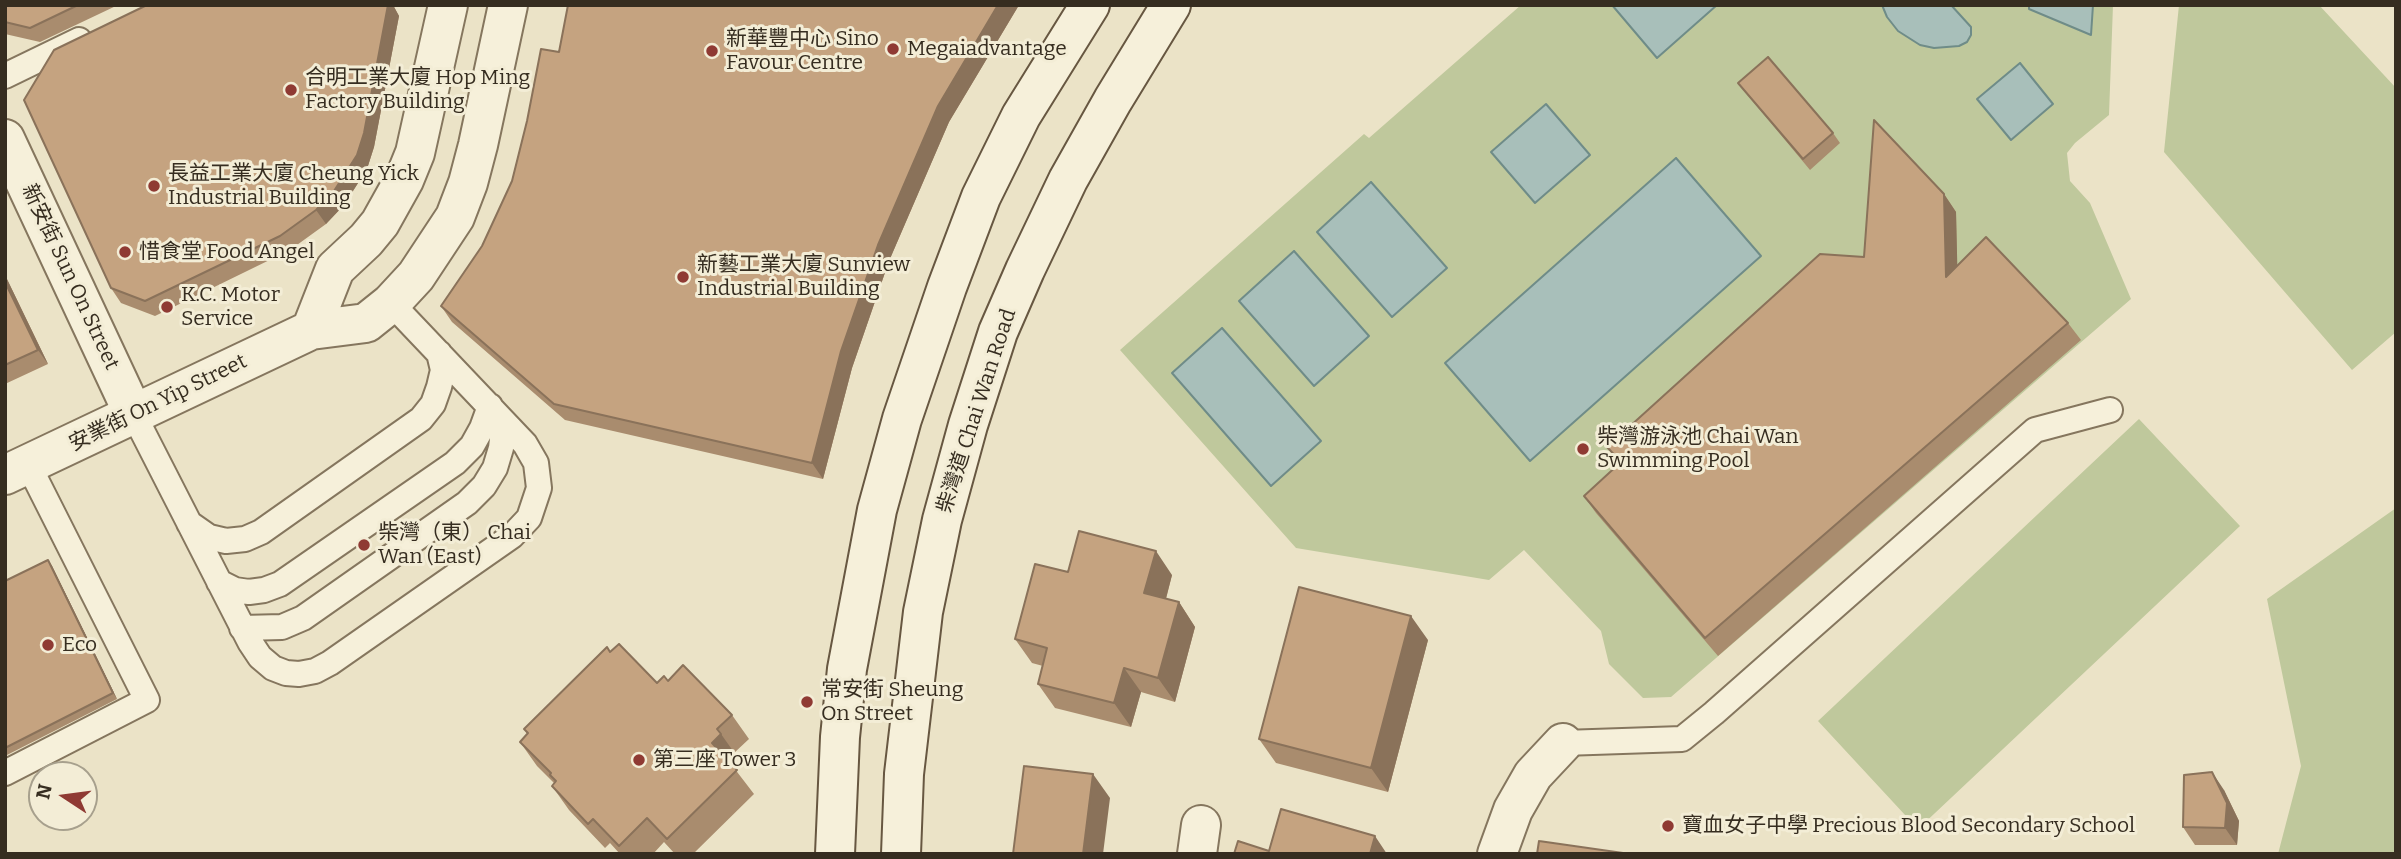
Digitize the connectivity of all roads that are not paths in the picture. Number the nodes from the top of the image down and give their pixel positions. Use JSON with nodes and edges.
{"nodes":[{"id":1,"x":448,"y":5,"type":"edge"},
{"id":2,"x":508,"y":5,"type":"edge"},
{"id":3,"x":1090,"y":5,"type":"edge"},
{"id":4,"x":1171,"y":5,"type":"edge"},
{"id":5,"x":105,"y":28,"type":"edge"},
{"id":6,"x":5,"y":76,"type":"edge"},
{"id":7,"x":5,"y":139,"type":"edge"},
{"id":8,"x":391,"y":303,"type":"junction"},
{"id":9,"x":311,"y":330,"type":"junction"},
{"id":10,"x":439,"y":353,"type":"junction"},
{"id":11,"x":2110,"y":410,"type":"dead end"},
{"id":12,"x":497,"y":414,"type":"junction"},
{"id":13,"x":134,"y":415,"type":"junction"},
{"id":14,"x":17,"y":470,"type":"edge"},
{"id":15,"x":189,"y":523,"type":"junction"},
{"id":16,"x":219,"y":582,"type":"junction"},
{"id":17,"x":242,"y":628,"type":"junction"},
{"id":18,"x":1563,"y":743,"type":"joint"},
{"id":19,"x":5,"y":773,"type":"edge"},
{"id":20,"x":835,"y":854,"type":"edge"},
{"id":21,"x":901,"y":854,"type":"edge"},
{"id":22,"x":1497,"y":854,"type":"edge"}],
"edges":[{"from":1,"to":9,"type":"main road"},
{"from":2,"to":8,"type":"main road","name":"安業街 On Yip Street"},
{"from":3,"to":20,"type":"main road"},
{"from":4,"to":21,"type":"main road","name":"柴灣道 Chai Wan Road"},
{"from":5,"to":6,"type":"lane"},
{"from":7,"to":13,"type":"main road","name":"新安街 Sun On Street"},
{"from":8,"to":9,"type":"main road","name":"安業街 On Yip Street"},
{"from":8,"to":10,"type":"lane"},
{"from":9,"to":13,"type":"main road","name":"安業街 On Yip Street"},
{"from":10,"to":12,"type":"lane"},
{"from":10,"to":15,"type":"lane"},
{"from":11,"to":18,"type":"lane"},
{"from":12,"to":16,"type":"lane"},
{"from":12,"to":17,"type":"lane"},
{"from":12,"to":17,"type":"lane"},
{"from":13,"to":14,"type":"main road","name":"安業街 On Yip Street"},
{"from":13,"to":15,"type":"lane"},
{"from":14,"to":19,"type":"lane"},
{"from":15,"to":16,"type":"lane"},
{"from":16,"to":17,"type":"lane"},
{"from":18,"to":22,"type":"main road"}]}
